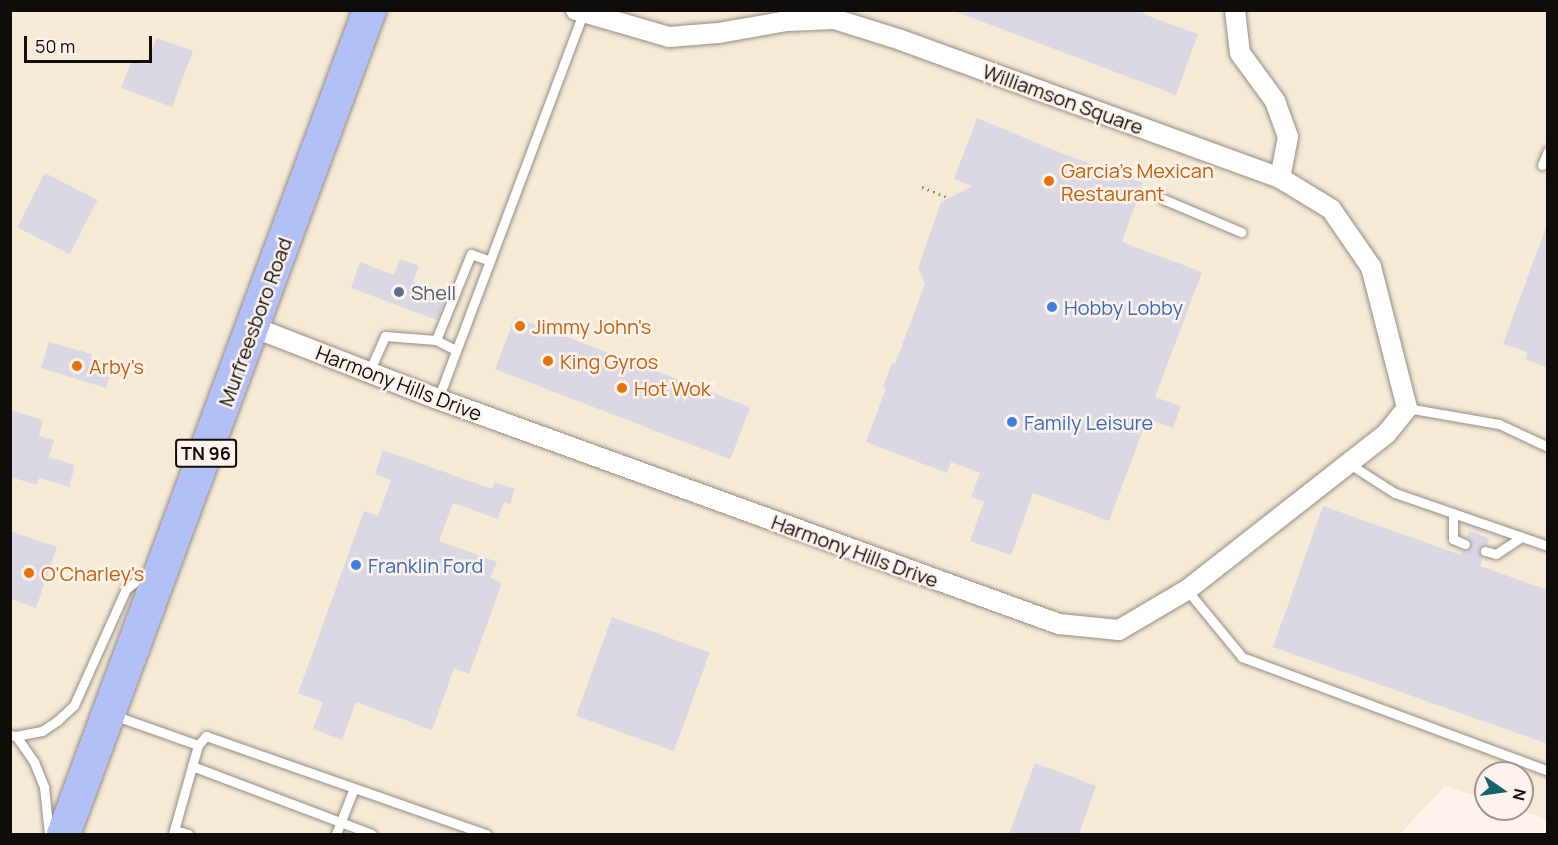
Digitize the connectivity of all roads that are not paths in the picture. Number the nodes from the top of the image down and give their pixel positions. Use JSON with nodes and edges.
{"nodes":[{"id":1,"x":369,"y":10,"type":"edge"},
{"id":2,"x":1234,"y":10,"type":"edge"},
{"id":3,"x":581,"y":12,"type":"edge"},
{"id":4,"x":1548,"y":151,"type":"edge"},
{"id":5,"x":1542,"y":165,"type":"dead end"},
{"id":6,"x":1280,"y":178,"type":"junction"},
{"id":7,"x":1163,"y":200,"type":"dead end"},
{"id":8,"x":1241,"y":232,"type":"dead end"},
{"id":9,"x":490,"y":261,"type":"junction"},
{"id":10,"x":253,"y":327,"type":"junction"},
{"id":11,"x":436,"y":340,"type":"junction"},
{"id":12,"x":456,"y":350,"type":"junction"},
{"id":13,"x":369,"y":372,"type":"junction"},
{"id":14,"x":438,"y":399,"type":"junction"},
{"id":15,"x":1407,"y":408,"type":"junction"},
{"id":16,"x":1548,"y":447,"type":"edge"},
{"id":17,"x":1348,"y":463,"type":"junction"},
{"id":18,"x":1453,"y":513,"type":"junction"},
{"id":19,"x":1521,"y":537,"type":"junction"},
{"id":20,"x":1465,"y":544,"type":"dead end"},
{"id":21,"x":1548,"y":546,"type":"edge"},
{"id":22,"x":1485,"y":550,"type":"dead end"},
{"id":23,"x":168,"y":556,"type":"junction"},
{"id":24,"x":1187,"y":590,"type":"junction"},
{"id":25,"x":110,"y":714,"type":"junction"},
{"id":26,"x":13,"y":736,"type":"edge"},
{"id":27,"x":198,"y":745,"type":"junction"},
{"id":28,"x":192,"y":766,"type":"junction"},
{"id":29,"x":1548,"y":771,"type":"edge"},
{"id":30,"x":354,"y":788,"type":"junction"},
{"id":31,"x":341,"y":822,"type":"junction"},
{"id":32,"x":174,"y":832,"type":"edge"},
{"id":33,"x":49,"y":834,"type":"edge"},
{"id":34,"x":63,"y":834,"type":"edge"},
{"id":35,"x":188,"y":834,"type":"edge"},
{"id":36,"x":336,"y":834,"type":"edge"},
{"id":37,"x":372,"y":834,"type":"edge"},
{"id":38,"x":486,"y":834,"type":"edge"}],
"edges":[{"from":1,"to":10,"type":"highway","name":"Murfreesboro Road","number":"TN 96"},
{"from":2,"to":6,"type":"street"},
{"from":3,"to":6,"type":"street","name":"Williamson Square"},
{"from":3,"to":9,"type":"lane"},
{"from":4,"to":5,"type":"lane"},
{"from":6,"to":15,"type":"street","name":"Williamson Square"},
{"from":7,"to":8,"type":"lane"},
{"from":9,"to":11,"type":"lane"},
{"from":9,"to":12,"type":"lane"},
{"from":10,"to":13,"type":"street","name":"Harmony Hills Drive"},
{"from":10,"to":23,"type":"highway","name":"Murfreesboro Road","number":"TN 96"},
{"from":11,"to":12,"type":"lane"},
{"from":11,"to":13,"type":"lane"},
{"from":12,"to":14,"type":"lane"},
{"from":13,"to":14,"type":"street","name":"Harmony Hills Drive"},
{"from":14,"to":24,"type":"street","name":"Harmony Hills Drive"},
{"from":15,"to":16,"type":"lane"},
{"from":15,"to":17,"type":"street","name":"Harmony Hills Drive"},
{"from":17,"to":18,"type":"lane"},
{"from":17,"to":24,"type":"street","name":"Harmony Hills Drive"},
{"from":18,"to":19,"type":"lane"},
{"from":18,"to":20,"type":"lane"},
{"from":19,"to":21,"type":"lane"},
{"from":19,"to":22,"type":"lane"},
{"from":23,"to":25,"type":"highway","name":"Murfreesboro Road","number":"TN 96"},
{"from":23,"to":26,"type":"lane"},
{"from":24,"to":29,"type":"lane"},
{"from":25,"to":27,"type":"lane"},
{"from":25,"to":34,"type":"highway","name":"Murfreesboro Road","number":"TN 96"},
{"from":26,"to":33,"type":"lane"},
{"from":27,"to":28,"type":"lane"},
{"from":27,"to":30,"type":"lane"},
{"from":28,"to":31,"type":"lane"},
{"from":28,"to":32,"type":"lane"},
{"from":30,"to":31,"type":"lane"},
{"from":30,"to":38,"type":"lane"},
{"from":31,"to":36,"type":"lane"},
{"from":31,"to":37,"type":"lane"},
{"from":32,"to":35,"type":"lane"}]}
